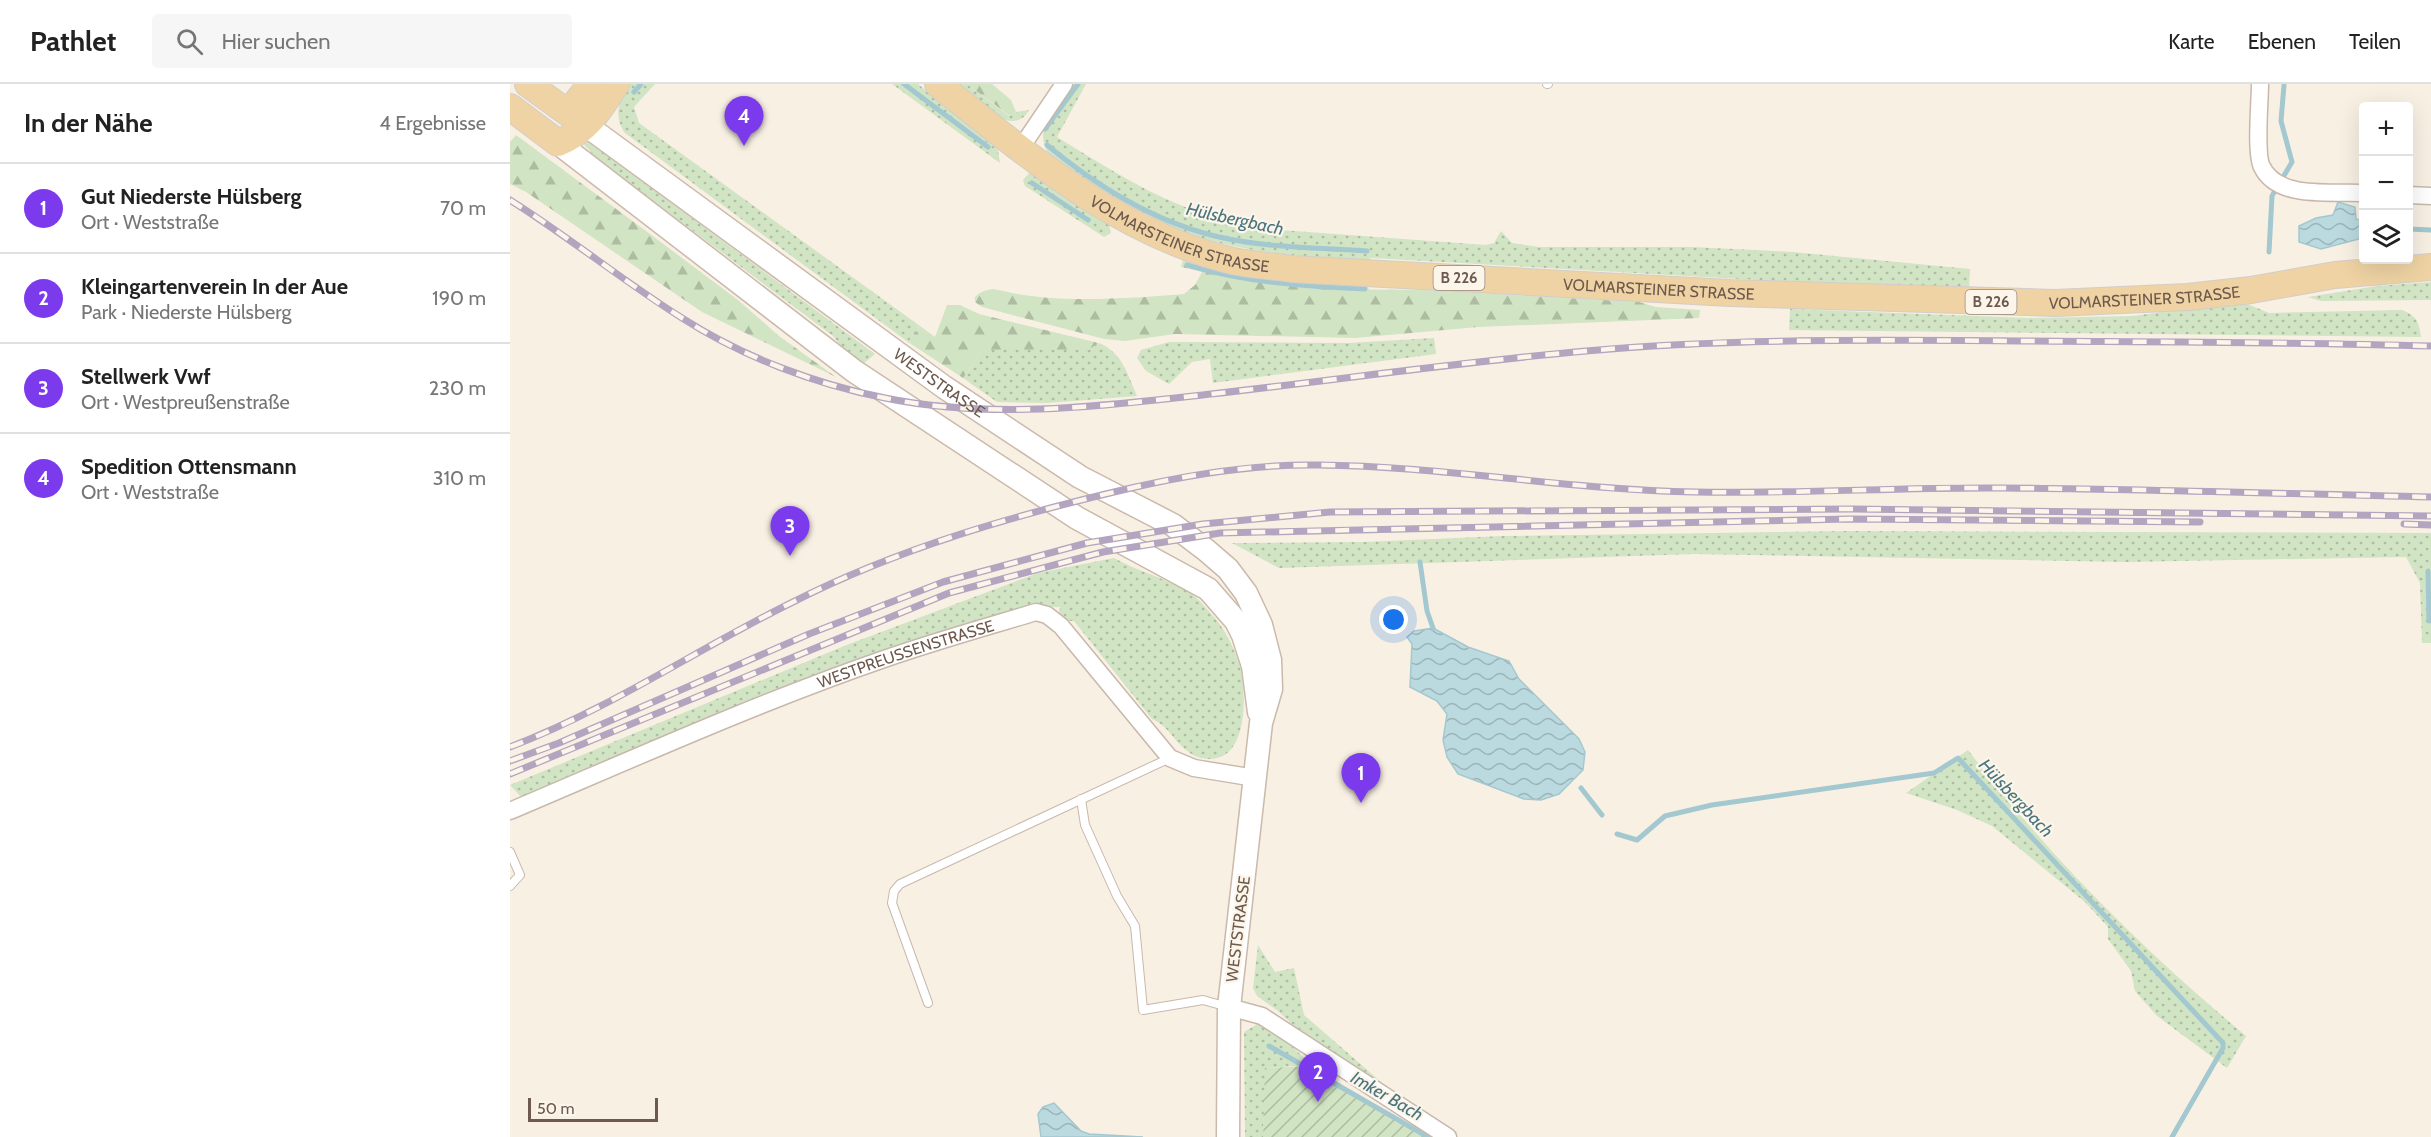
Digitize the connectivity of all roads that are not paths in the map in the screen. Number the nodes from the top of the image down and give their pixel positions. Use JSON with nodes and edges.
{"nodes":[{"id":1,"x":528,"y":84,"type":"edge"},
{"id":2,"x":591,"y":84,"type":"edge"},
{"id":3,"x":616,"y":84,"type":"edge"},
{"id":4,"x":938,"y":84,"type":"edge"},
{"id":5,"x":1064,"y":84,"type":"edge"},
{"id":6,"x":2260,"y":84,"type":"edge"},
{"id":7,"x":510,"y":107,"type":"edge"},
{"id":8,"x":578,"y":119,"type":"junction"},
{"id":9,"x":558,"y":143,"type":"junction"},
{"id":10,"x":1020,"y":149,"type":"junction"},
{"id":11,"x":2359,"y":193,"type":"edge"},
{"id":12,"x":2413,"y":195,"type":"edge"},
{"id":13,"x":2431,"y":196,"type":"edge"},
{"id":14,"x":2431,"y":267,"type":"edge"},
{"id":15,"x":1261,"y":723,"type":"junction"},
{"id":16,"x":1170,"y":758,"type":"junction"},
{"id":17,"x":1255,"y":778,"type":"junction"},
{"id":18,"x":1081,"y":799,"type":"junction"},
{"id":19,"x":510,"y":811,"type":"edge"},
{"id":20,"x":510,"y":852,"type":"edge"},
{"id":21,"x":510,"y":886,"type":"edge"},
{"id":22,"x":928,"y":1003,"type":"dead end"},
{"id":23,"x":1229,"y":1007,"type":"junction"},
{"id":24,"x":1428,"y":1132,"type":"edge"},
{"id":25,"x":1228,"y":1137,"type":"edge"},
{"id":26,"x":1448,"y":1137,"type":"edge"}],
"edges":[{"from":1,"to":8,"type":"main road","name":"WESTSTRASSE"},
{"from":2,"to":8,"type":"main road"},
{"from":3,"to":8,"type":"main road"},
{"from":4,"to":10,"type":"main road","name":"VOLMARSTEINER STRASSE","number":"B 226"},
{"from":5,"to":10,"type":"street"},
{"from":6,"to":11,"type":"street"},
{"from":7,"to":9,"type":"main road","name":"WESTSTRASSE"},
{"from":8,"to":9,"type":"main road"},
{"from":8,"to":15,"type":"street","name":"WESTSTRASSE"},
{"from":9,"to":15,"type":"street","name":"WESTSTRASSE"},
{"from":10,"to":14,"type":"main road","name":"VOLMARSTEINER STRASSE","number":"B 226"},
{"from":12,"to":13,"type":"street"},
{"from":15,"to":17,"type":"street","name":"WESTSTRASSE"},
{"from":16,"to":17,"type":"street","name":"WESTPREUSSENSTRASSE"},
{"from":16,"to":18,"type":"lane"},
{"from":16,"to":19,"type":"street","name":"WESTPREUSSENSTRASSE"},
{"from":17,"to":23,"type":"street","name":"WESTSTRASSE"},
{"from":18,"to":22,"type":"lane"},
{"from":18,"to":23,"type":"lane"},
{"from":20,"to":21,"type":"lane"},
{"from":23,"to":24,"type":"street"},
{"from":23,"to":25,"type":"street","name":"WESTSTRASSE"},
{"from":24,"to":26,"type":"street"}]}
